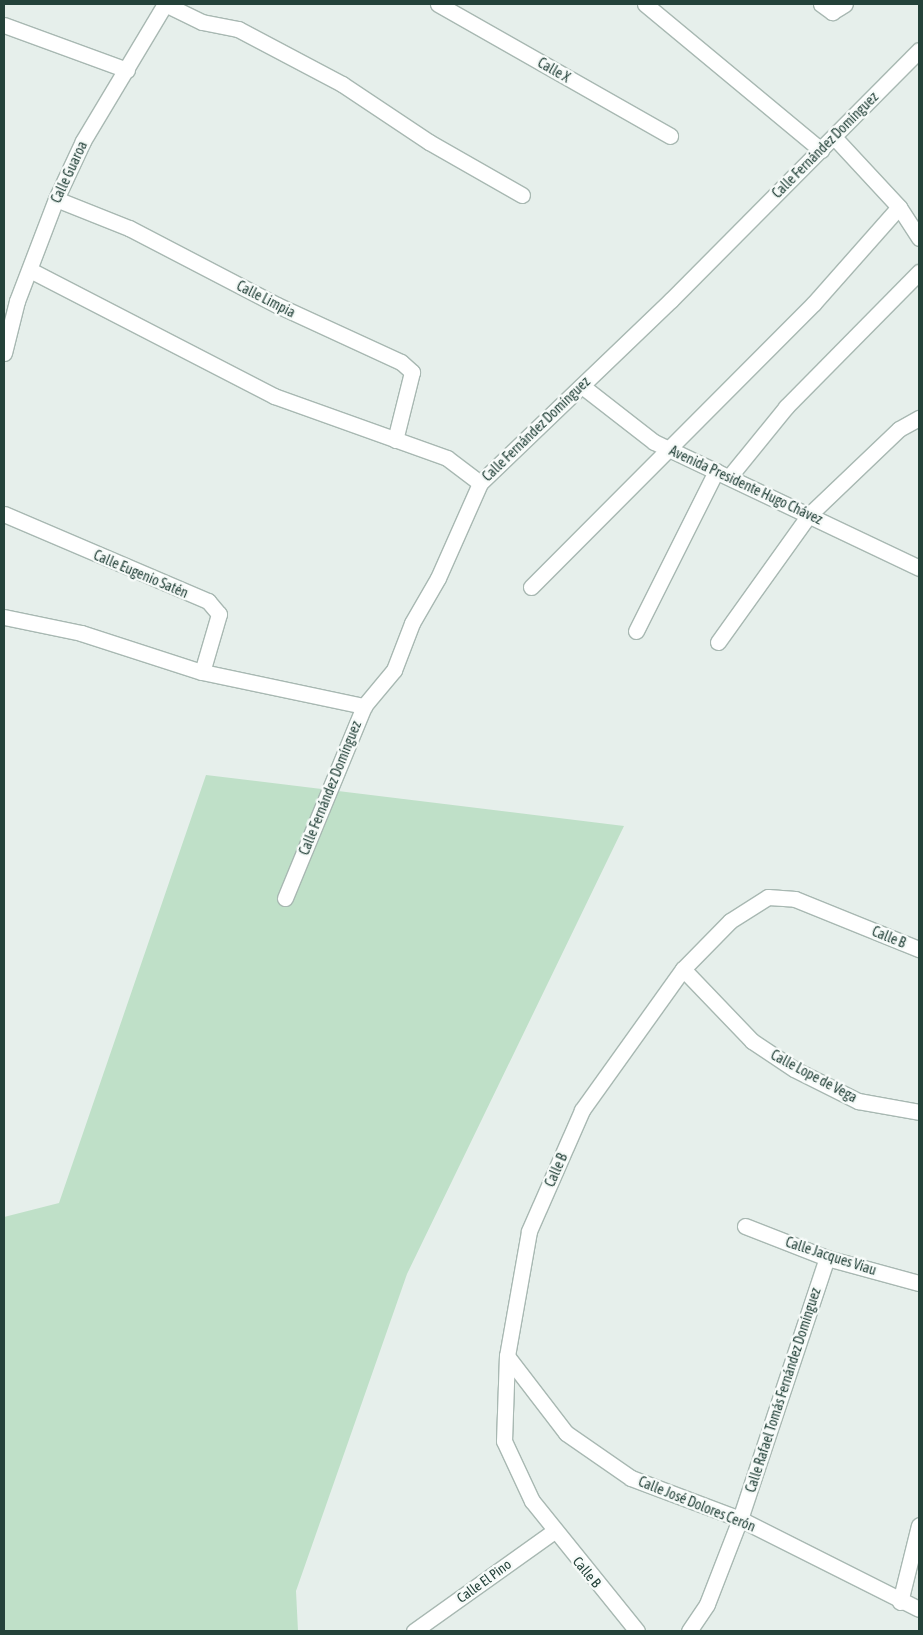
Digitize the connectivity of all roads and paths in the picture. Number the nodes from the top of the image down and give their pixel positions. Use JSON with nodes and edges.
{"nodes":[{"id":1,"x":165,"y":4,"type":"edge"},
{"id":2,"x":438,"y":4,"type":"edge"},
{"id":3,"x":645,"y":4,"type":"edge"},
{"id":4,"x":821,"y":4,"type":"edge"},
{"id":5,"x":845,"y":4,"type":"edge"},
{"id":6,"x":4,"y":24,"type":"edge"},
{"id":7,"x":919,"y":50,"type":"edge"},
{"id":8,"x":127,"y":70,"type":"junction"},
{"id":9,"x":670,"y":136,"type":"dead end"},
{"id":10,"x":834,"y":137,"type":"junction"},
{"id":11,"x":821,"y":150,"type":"junction"},
{"id":12,"x":522,"y":195,"type":"dead end"},
{"id":13,"x":56,"y":199,"type":"junction"},
{"id":14,"x":899,"y":207,"type":"junction"},
{"id":15,"x":919,"y":238,"type":"edge"},
{"id":16,"x":30,"y":270,"type":"junction"},
{"id":17,"x":919,"y":272,"type":"edge"},
{"id":18,"x":10,"y":299,"type":"edge"},
{"id":19,"x":4,"y":353,"type":"edge"},
{"id":20,"x":582,"y":386,"type":"junction"},
{"id":21,"x":919,"y":418,"type":"edge"},
{"id":22,"x":395,"y":440,"type":"junction"},
{"id":23,"x":669,"y":449,"type":"junction"},
{"id":24,"x":723,"y":474,"type":"junction"},
{"id":25,"x":480,"y":483,"type":"junction"},
{"id":26,"x":4,"y":514,"type":"edge"},
{"id":27,"x":809,"y":515,"type":"junction"},
{"id":28,"x":919,"y":568,"type":"edge"},
{"id":29,"x":531,"y":587,"type":"dead end"},
{"id":30,"x":4,"y":617,"type":"edge"},
{"id":31,"x":636,"y":631,"type":"dead end"},
{"id":32,"x":718,"y":642,"type":"dead end"},
{"id":33,"x":202,"y":672,"type":"junction"},
{"id":34,"x":364,"y":706,"type":"junction"},
{"id":35,"x":285,"y":898,"type":"dead end"},
{"id":36,"x":919,"y":949,"type":"edge"},
{"id":37,"x":683,"y":968,"type":"junction"},
{"id":38,"x":919,"y":1112,"type":"edge"},
{"id":39,"x":745,"y":1226,"type":"dead end"},
{"id":40,"x":826,"y":1258,"type":"junction"},
{"id":41,"x":919,"y":1283,"type":"edge"},
{"id":42,"x":506,"y":1356,"type":"junction"},
{"id":43,"x":740,"y":1519,"type":"junction"},
{"id":44,"x":919,"y":1525,"type":"edge"},
{"id":45,"x":554,"y":1531,"type":"junction"},
{"id":46,"x":900,"y":1602,"type":"junction"},
{"id":47,"x":919,"y":1609,"type":"edge"},
{"id":48,"x":414,"y":1631,"type":"edge"},
{"id":49,"x":636,"y":1631,"type":"edge"},
{"id":50,"x":689,"y":1631,"type":"edge"}],
"edges":[{"from":1,"to":8,"type":"street","name":"Calle Guaroa"},
{"from":1,"to":12,"type":"street"},
{"from":2,"to":9,"type":"street","name":"Calle X"},
{"from":3,"to":11,"type":"street"},
{"from":4,"to":5,"type":"street"},
{"from":6,"to":8,"type":"street"},
{"from":7,"to":10,"type":"street","name":"Calle Fernández Domínguez"},
{"from":8,"to":13,"type":"street","name":"Calle Guaroa"},
{"from":10,"to":11,"type":"street","name":"Calle Fernández Domínguez"},
{"from":10,"to":14,"type":"street"},
{"from":11,"to":20,"type":"street","name":"Calle Fernández Domínguez"},
{"from":13,"to":16,"type":"street","name":"Calle Guaroa"},
{"from":13,"to":22,"type":"street","name":"Calle Limpia"},
{"from":14,"to":15,"type":"street"},
{"from":14,"to":23,"type":"street"},
{"from":16,"to":18,"type":"street","name":"Calle Guaroa"},
{"from":16,"to":22,"type":"street"},
{"from":17,"to":24,"type":"street"},
{"from":18,"to":19,"type":"street","name":"Calle Guaroa"},
{"from":20,"to":23,"type":"street","name":"Avenida Presidente Hugo Chávez"},
{"from":20,"to":25,"type":"street","name":"Calle Fernández Domínguez"},
{"from":21,"to":27,"type":"street"},
{"from":22,"to":25,"type":"street"},
{"from":23,"to":24,"type":"street","name":"Avenida Presidente Hugo Chávez"},
{"from":23,"to":29,"type":"street"},
{"from":24,"to":27,"type":"street","name":"Avenida Presidente Hugo Chávez"},
{"from":24,"to":31,"type":"street"},
{"from":25,"to":34,"type":"street","name":"Calle Fernández Domínguez"},
{"from":26,"to":33,"type":"street","name":"Calle Eugenio Satén"},
{"from":27,"to":28,"type":"street","name":"Avenida Presidente Hugo Chávez"},
{"from":27,"to":32,"type":"street"},
{"from":30,"to":33,"type":"street"},
{"from":33,"to":34,"type":"street"},
{"from":34,"to":35,"type":"street","name":"Calle Fernández Domínguez"},
{"from":36,"to":37,"type":"street","name":"Calle B"},
{"from":37,"to":38,"type":"street","name":"Calle Lope de Vega"},
{"from":37,"to":42,"type":"street","name":"Calle B"},
{"from":39,"to":40,"type":"street","name":"Calle Jacques Viau"},
{"from":40,"to":41,"type":"street","name":"Calle Jacques Viau"},
{"from":40,"to":43,"type":"street","name":"Calle Rafael Tomás Fernández Domínguez"},
{"from":42,"to":43,"type":"street","name":"Calle José Dolores Cerón"},
{"from":42,"to":45,"type":"street","name":"Calle B"},
{"from":43,"to":46,"type":"street","name":"Calle José Dolores Cerón"},
{"from":43,"to":50,"type":"street","name":"Calle Rafael Tomás Fernández Domínguez"},
{"from":44,"to":46,"type":"street"},
{"from":45,"to":48,"type":"street","name":"Calle El Pino"},
{"from":45,"to":49,"type":"street","name":"Calle B"},
{"from":46,"to":47,"type":"street","name":"Calle José Dolores Cerón"}]}
